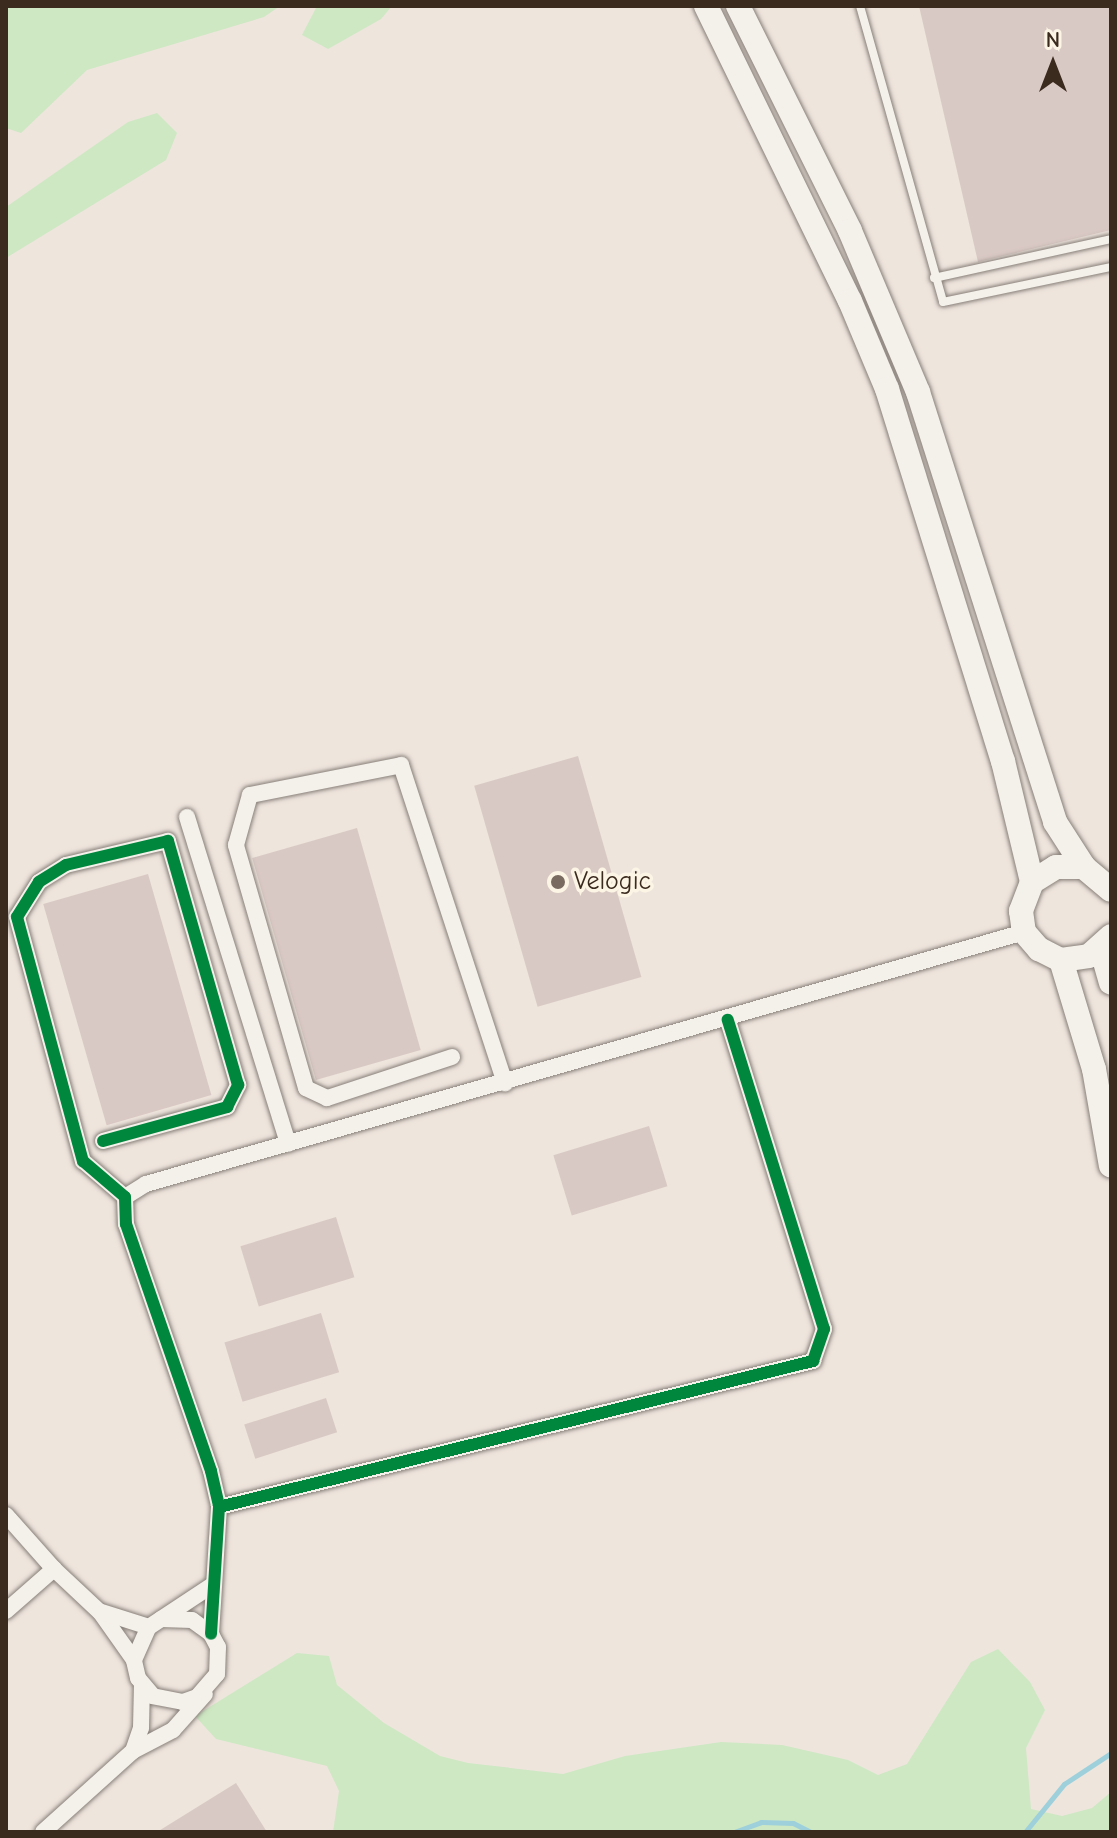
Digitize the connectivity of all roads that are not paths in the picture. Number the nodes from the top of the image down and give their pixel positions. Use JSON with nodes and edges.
{"nodes":[{"id":1,"x":706,"y":6,"type":"edge"},
{"id":2,"x":738,"y":6,"type":"edge"},
{"id":3,"x":860,"y":6,"type":"edge"},
{"id":4,"x":1111,"y":239,"type":"edge"},
{"id":5,"x":1111,"y":267,"type":"edge"},
{"id":6,"x":934,"y":278,"type":"junction"},
{"id":7,"x":187,"y":817,"type":"dead end"},
{"id":8,"x":1084,"y":867,"type":"junction"},
{"id":9,"x":1032,"y":882,"type":"junction"},
{"id":10,"x":1111,"y":890,"type":"edge"},
{"id":11,"x":1024,"y":932,"type":"junction"},
{"id":12,"x":1106,"y":942,"type":"edge"},
{"id":13,"x":1061,"y":960,"type":"junction"},
{"id":14,"x":1111,"y":983,"type":"edge"},
{"id":15,"x":728,"y":1020,"type":"junction"},
{"id":16,"x":452,"y":1057,"type":"dead end"},
{"id":17,"x":505,"y":1083,"type":"junction"},
{"id":18,"x":103,"y":1141,"type":"dead end"},
{"id":19,"x":288,"y":1144,"type":"junction"},
{"id":20,"x":1111,"y":1166,"type":"edge"},
{"id":21,"x":125,"y":1197,"type":"junction"},
{"id":22,"x":219,"y":1507,"type":"junction"},
{"id":23,"x":6,"y":1515,"type":"edge"},
{"id":24,"x":54,"y":1569,"type":"junction"},
{"id":25,"x":211,"y":1586,"type":"junction"},
{"id":26,"x":6,"y":1611,"type":"edge"},
{"id":27,"x":100,"y":1612,"type":"junction"},
{"id":28,"x":155,"y":1623,"type":"junction"},
{"id":29,"x":211,"y":1634,"type":"junction"},
{"id":30,"x":134,"y":1660,"type":"junction"},
{"id":31,"x":142,"y":1685,"type":"junction"},
{"id":32,"x":209,"y":1687,"type":"junction"},
{"id":33,"x":133,"y":1751,"type":"junction"},
{"id":34,"x":43,"y":1832,"type":"edge"}],
"edges":[{"from":1,"to":9,"type":"street"},
{"from":2,"to":8,"type":"street"},
{"from":3,"to":6,"type":"lane"},
{"from":4,"to":6,"type":"lane"},
{"from":5,"to":6,"type":"lane"},
{"from":7,"to":19,"type":"street"},
{"from":8,"to":9,"type":"street"},
{"from":8,"to":10,"type":"street"},
{"from":9,"to":11,"type":"street"},
{"from":11,"to":13,"type":"street"},
{"from":11,"to":15,"type":"street"},
{"from":12,"to":13,"type":"street"},
{"from":12,"to":14,"type":"street"},
{"from":13,"to":20,"type":"street"},
{"from":15,"to":17,"type":"street"},
{"from":15,"to":22,"type":"street"},
{"from":16,"to":17,"type":"street"},
{"from":17,"to":19,"type":"street"},
{"from":18,"to":21,"type":"street"},
{"from":19,"to":21,"type":"street"},
{"from":21,"to":22,"type":"street"},
{"from":22,"to":25,"type":"street"},
{"from":23,"to":24,"type":"street"},
{"from":24,"to":26,"type":"street"},
{"from":24,"to":27,"type":"street"},
{"from":25,"to":28,"type":"street"},
{"from":25,"to":29,"type":"street"},
{"from":27,"to":28,"type":"street"},
{"from":27,"to":30,"type":"street"},
{"from":28,"to":29,"type":"street"},
{"from":28,"to":30,"type":"street"},
{"from":29,"to":32,"type":"street"},
{"from":30,"to":31,"type":"street"},
{"from":31,"to":32,"type":"street"},
{"from":31,"to":33,"type":"street"},
{"from":32,"to":33,"type":"street"},
{"from":33,"to":34,"type":"street"}]}
